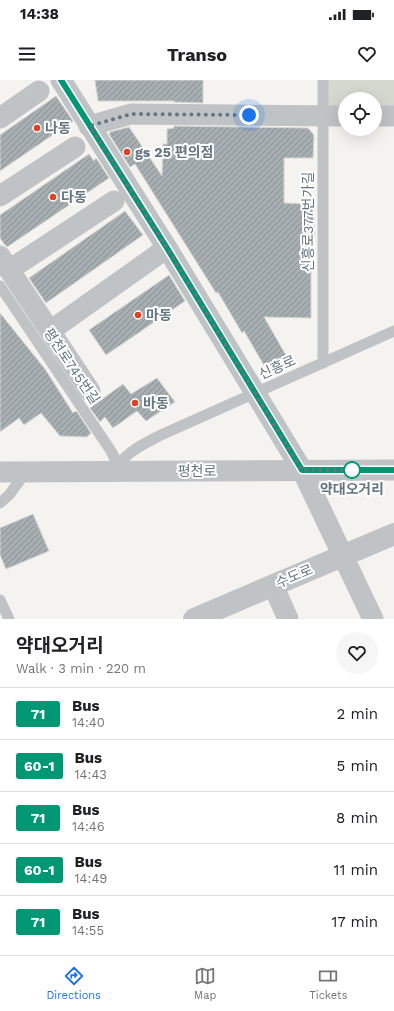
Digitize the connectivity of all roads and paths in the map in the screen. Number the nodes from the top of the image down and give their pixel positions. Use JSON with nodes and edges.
{"nodes":[{"id":1,"x":61,"y":80,"type":"edge"},
{"id":2,"x":323,"y":80,"type":"edge"},
{"id":3,"x":39,"y":91,"type":"dead end"},
{"id":4,"x":323,"y":116,"type":"junction"},
{"id":5,"x":338,"y":116,"type":"edge"},
{"id":6,"x":382,"y":116,"type":"edge"},
{"id":7,"x":394,"y":116,"type":"edge"},
{"id":8,"x":0,"y":118,"type":"edge"},
{"id":9,"x":90,"y":126,"type":"junction"},
{"id":10,"x":75,"y":147,"type":"dead end"},
{"id":11,"x":0,"y":196,"type":"edge"},
{"id":12,"x":114,"y":201,"type":"dead end"},
{"id":13,"x":167,"y":248,"type":"junction"},
{"id":14,"x":3,"y":270,"type":"edge"},
{"id":15,"x":50,"y":331,"type":"junction"},
{"id":16,"x":394,"y":331,"type":"edge"},
{"id":17,"x":323,"y":363,"type":"junction"},
{"id":18,"x":90,"y":391,"type":"dead end"},
{"id":19,"x":255,"y":393,"type":"junction"},
{"id":20,"x":117,"y":468,"type":"junction"},
{"id":21,"x":302,"y":470,"type":"junction"},
{"id":22,"x":394,"y":470,"type":"edge"},
{"id":23,"x":0,"y":472,"type":"edge"},
{"id":24,"x":26,"y":472,"type":"junction"},
{"id":25,"x":0,"y":503,"type":"edge"},
{"id":26,"x":394,"y":534,"type":"edge"},
{"id":27,"x":343,"y":556,"type":"junction"},
{"id":28,"x":273,"y":586,"type":"junction"},
{"id":29,"x":0,"y":600,"type":"edge"},
{"id":30,"x":9,"y":619,"type":"edge"},
{"id":31,"x":194,"y":619,"type":"edge"},
{"id":32,"x":288,"y":619,"type":"edge"},
{"id":33,"x":373,"y":619,"type":"edge"}],
"edges":[{"from":1,"to":9,"type":"street"},
{"from":2,"to":4,"type":"lane","name":"신흥로377번가길"},
{"from":3,"to":8,"type":"street"},
{"from":4,"to":5,"type":"street"},
{"from":4,"to":9,"type":"street"},
{"from":4,"to":17,"type":"lane","name":"신흥로377번가길"},
{"from":6,"to":7,"type":"street"},
{"from":9,"to":13,"type":"street"},
{"from":10,"to":11,"type":"street"},
{"from":12,"to":14,"type":"street"},
{"from":13,"to":15,"type":"street"},
{"from":13,"to":19,"type":"street"},
{"from":14,"to":15,"type":"street"},
{"from":14,"to":20,"type":"lane","name":"평천로745번길"},
{"from":15,"to":18,"type":"street"},
{"from":16,"to":17,"type":"lane","name":"신흥로"},
{"from":17,"to":19,"type":"lane","name":"신흥로"},
{"from":19,"to":20,"type":"lane","name":"신흥로"},
{"from":19,"to":21,"type":"street"},
{"from":20,"to":21,"type":"street","name":"평천로"},
{"from":20,"to":24,"type":"street","name":"평천로"},
{"from":21,"to":22,"type":"street","name":"평천로"},
{"from":21,"to":27,"type":"street"},
{"from":23,"to":24,"type":"street","name":"평천로"},
{"from":24,"to":25,"type":"lane"},
{"from":26,"to":27,"type":"street","name":"수도로"},
{"from":27,"to":28,"type":"street","name":"수도로"},
{"from":27,"to":33,"type":"street"},
{"from":28,"to":31,"type":"street","name":"수도로"},
{"from":28,"to":32,"type":"street"},
{"from":29,"to":30,"type":"lane"}]}
